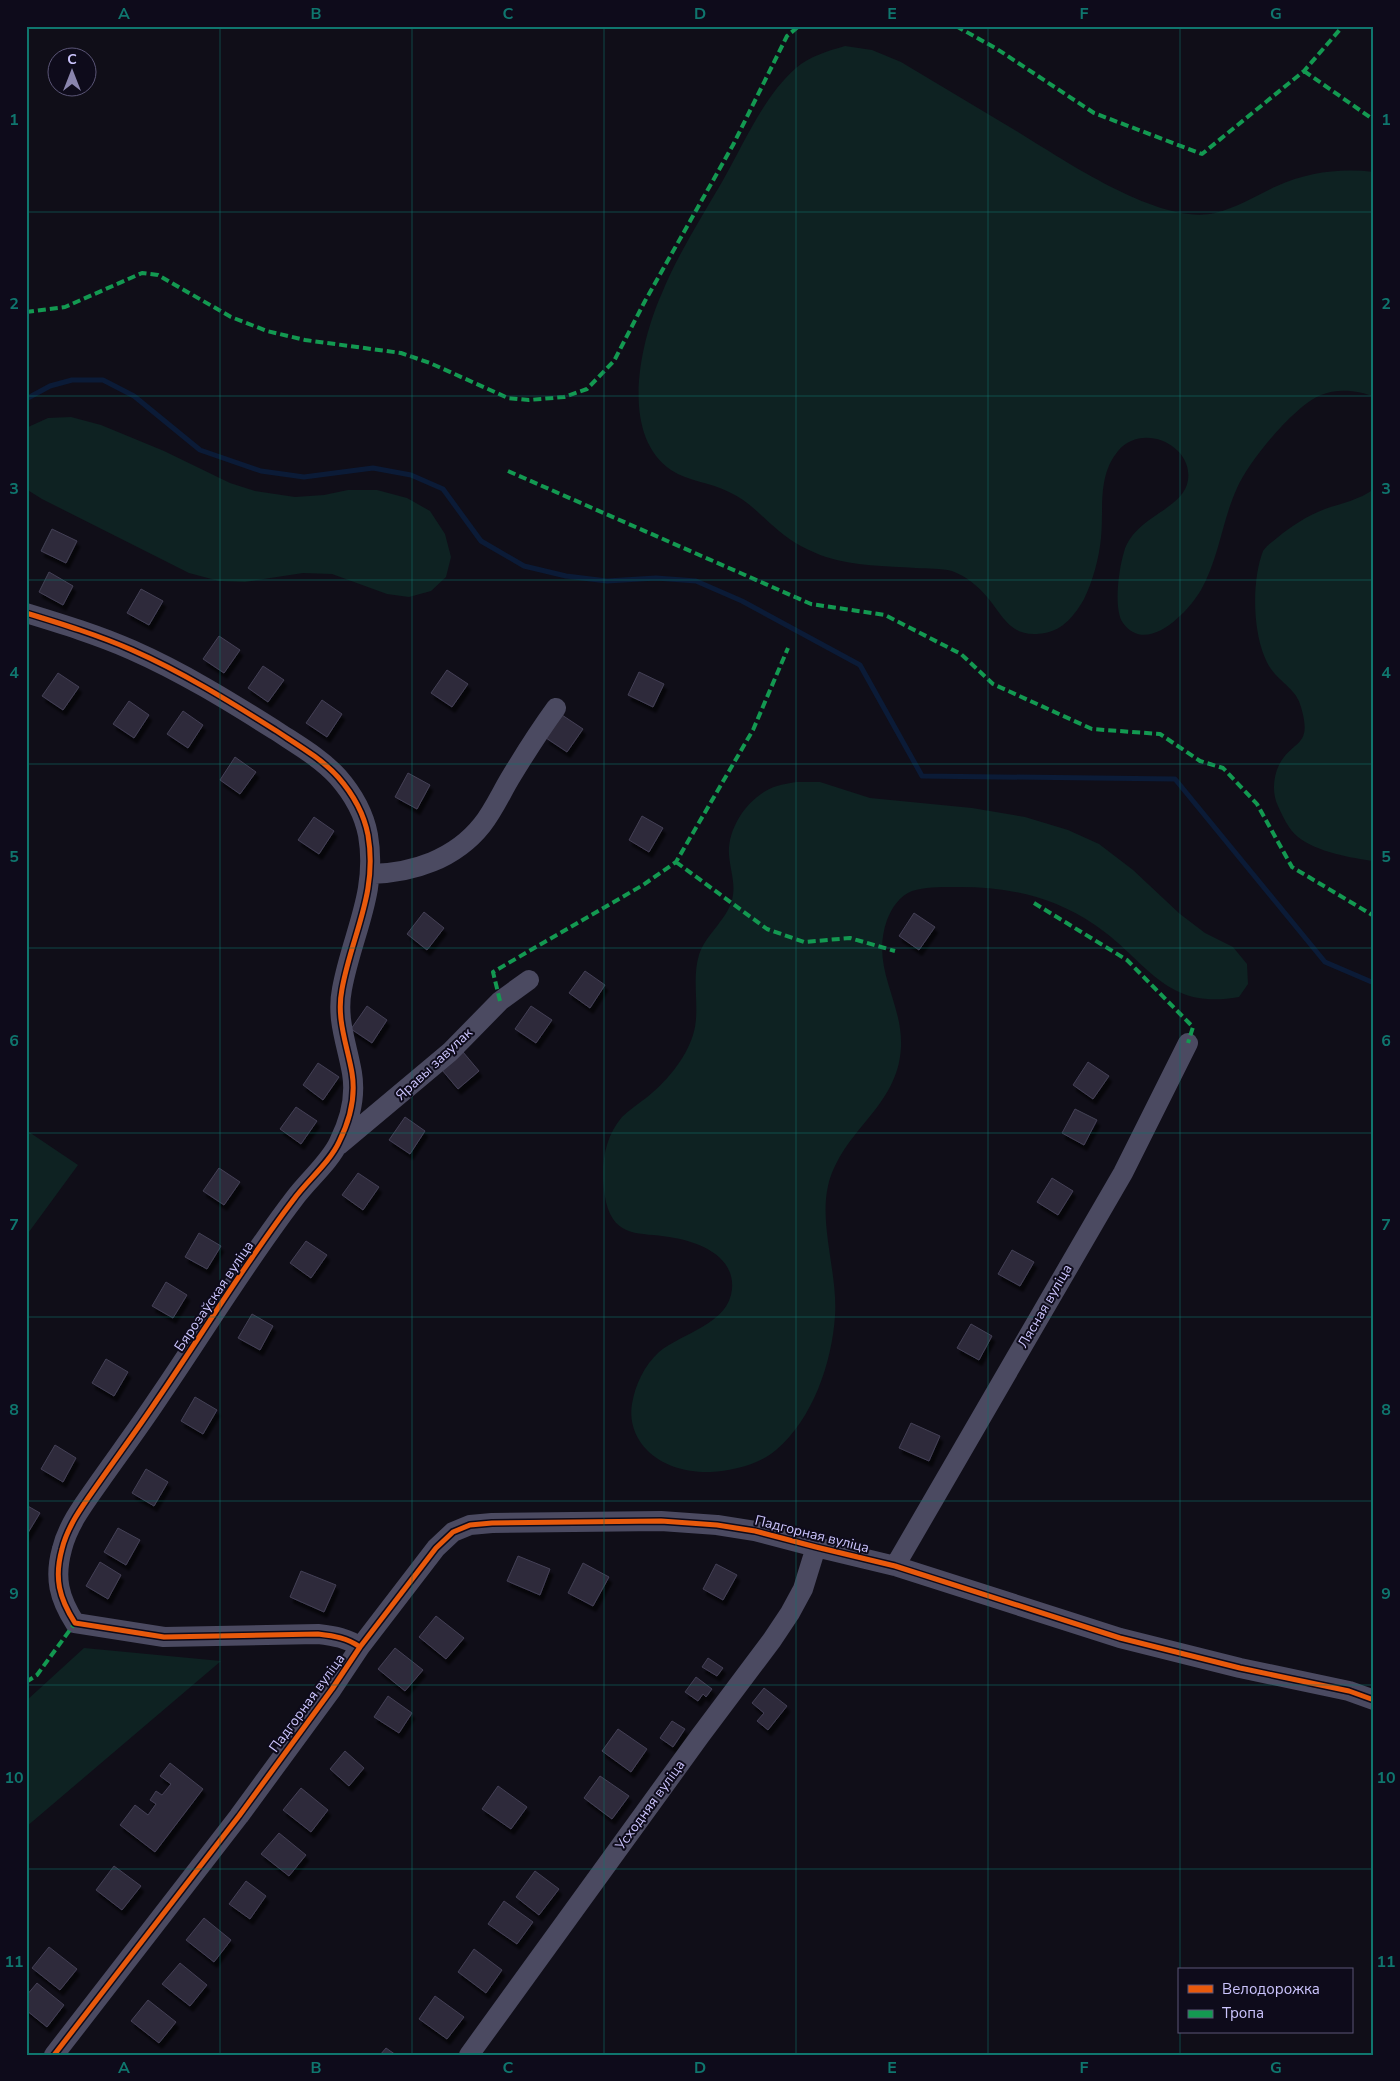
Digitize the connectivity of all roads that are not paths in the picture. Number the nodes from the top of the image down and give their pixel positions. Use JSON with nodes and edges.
{"nodes":[{"id":1,"x":26,"y":613,"type":"edge"},
{"id":2,"x":556,"y":708,"type":"dead end"},
{"id":3,"x":370,"y":874,"type":"junction"},
{"id":4,"x":529,"y":980,"type":"dead end"},
{"id":5,"x":1188,"y":1043,"type":"dead end"},
{"id":6,"x":338,"y":1146,"type":"junction"},
{"id":7,"x":816,"y":1548,"type":"junction"},
{"id":8,"x":895,"y":1566,"type":"junction"},
{"id":9,"x":360,"y":1647,"type":"junction"},
{"id":10,"x":1374,"y":1700,"type":"edge"},
{"id":11,"x":54,"y":2055,"type":"edge"},
{"id":12,"x":469,"y":2055,"type":"edge"}],
"edges":[{"from":1,"to":3,"type":"street","name":"Бярозаўская вуліца"},
{"from":2,"to":3,"type":"street"},
{"from":3,"to":6,"type":"street","name":"Бярозаўская вуліца"},
{"from":4,"to":6,"type":"street","name":"Яравы завулак"},
{"from":5,"to":8,"type":"street","name":"Лясная вуліца"},
{"from":6,"to":9,"type":"street","name":"Бярозаўская вуліца"},
{"from":7,"to":8,"type":"street","name":"Падгорная вуліца"},
{"from":7,"to":9,"type":"street","name":"Падгорная вуліца"},
{"from":7,"to":12,"type":"street","name":"Усходняя вуліца"},
{"from":8,"to":10,"type":"street","name":"Падгорная вуліца"},
{"from":9,"to":11,"type":"street","name":"Падгорная вуліца"}]}
